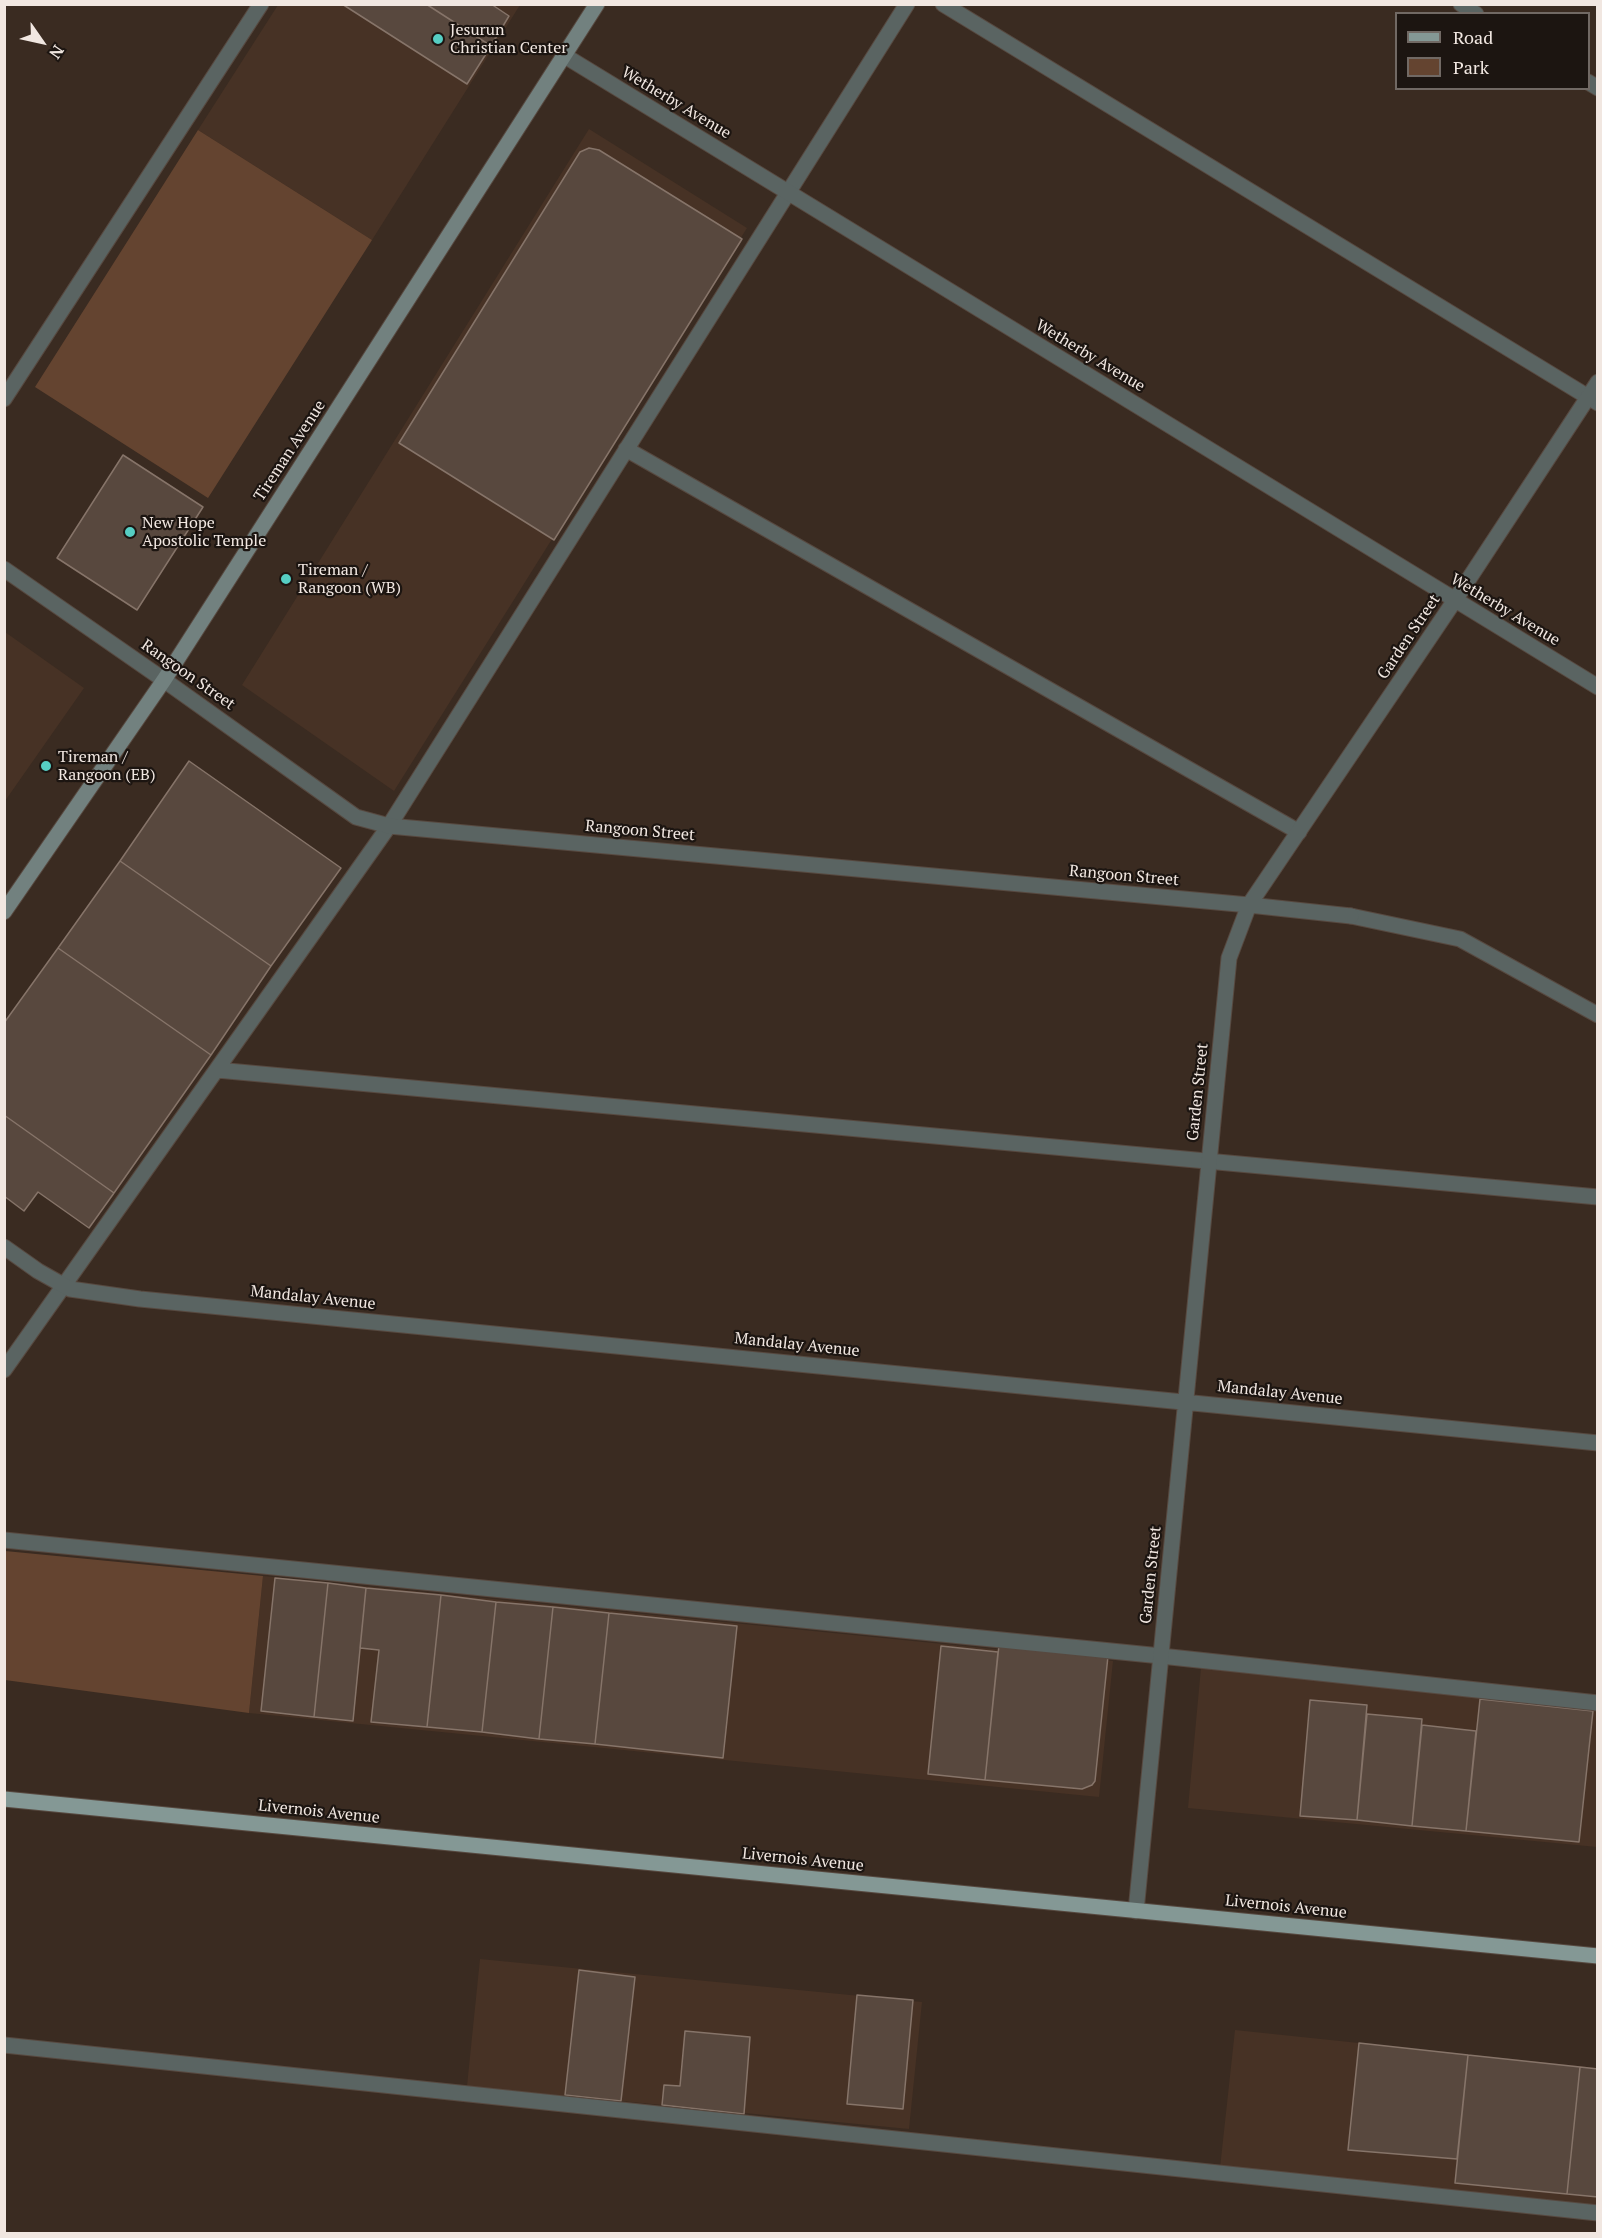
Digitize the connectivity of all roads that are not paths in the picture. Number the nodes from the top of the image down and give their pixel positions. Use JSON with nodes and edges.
{"nodes":[{"id":1,"x":261,"y":4,"type":"edge"},
{"id":2,"x":597,"y":4,"type":"edge"},
{"id":3,"x":907,"y":4,"type":"edge"},
{"id":4,"x":943,"y":4,"type":"edge"},
{"id":5,"x":565,"y":56,"type":"junction"},
{"id":6,"x":788,"y":193,"type":"junction"},
{"id":7,"x":1598,"y":382,"type":"edge"},
{"id":8,"x":4,"y":399,"type":"edge"},
{"id":9,"x":1592,"y":400,"type":"edge"},
{"id":10,"x":626,"y":448,"type":"junction"},
{"id":11,"x":4,"y":569,"type":"edge"},
{"id":12,"x":1455,"y":600,"type":"junction"},
{"id":13,"x":164,"y":680,"type":"junction"},
{"id":14,"x":1598,"y":687,"type":"edge"},
{"id":15,"x":389,"y":826,"type":"junction"},
{"id":16,"x":1299,"y":832,"type":"junction"},
{"id":17,"x":1249,"y":905,"type":"junction"},
{"id":18,"x":4,"y":912,"type":"edge"},
{"id":19,"x":1598,"y":1015,"type":"edge"},
{"id":20,"x":217,"y":1070,"type":"junction"},
{"id":21,"x":1210,"y":1160,"type":"junction"},
{"id":22,"x":1598,"y":1197,"type":"edge"},
{"id":23,"x":4,"y":1247,"type":"edge"},
{"id":24,"x":65,"y":1286,"type":"junction"},
{"id":25,"x":4,"y":1370,"type":"edge"},
{"id":26,"x":1186,"y":1402,"type":"junction"},
{"id":27,"x":1598,"y":1443,"type":"edge"},
{"id":28,"x":4,"y":1540,"type":"edge"},
{"id":29,"x":1161,"y":1656,"type":"junction"},
{"id":30,"x":1598,"y":1703,"type":"edge"},
{"id":31,"x":4,"y":1799,"type":"edge"},
{"id":32,"x":1136,"y":1911,"type":"junction"},
{"id":33,"x":1598,"y":1956,"type":"edge"},
{"id":34,"x":4,"y":2045,"type":"edge"},
{"id":35,"x":1598,"y":2213,"type":"edge"}],
"edges":[{"from":1,"to":8,"type":"street"},
{"from":2,"to":5,"type":"street","name":"Tireman Avenue"},
{"from":3,"to":6,"type":"street"},
{"from":4,"to":9,"type":"street"},
{"from":5,"to":6,"type":"street","name":"Wetherby Avenue"},
{"from":5,"to":13,"type":"street","name":"Tireman Avenue"},
{"from":6,"to":10,"type":"street"},
{"from":6,"to":12,"type":"street","name":"Wetherby Avenue"},
{"from":7,"to":9,"type":"street","name":"Garden Street"},
{"from":9,"to":12,"type":"street","name":"Garden Street"},
{"from":10,"to":15,"type":"street"},
{"from":10,"to":16,"type":"street"},
{"from":11,"to":13,"type":"street","name":"Rangoon Street"},
{"from":12,"to":14,"type":"street","name":"Wetherby Avenue"},
{"from":12,"to":16,"type":"street","name":"Garden Street"},
{"from":13,"to":15,"type":"street","name":"Rangoon Street"},
{"from":13,"to":18,"type":"street","name":"Tireman Avenue"},
{"from":15,"to":17,"type":"street","name":"Rangoon Street"},
{"from":15,"to":20,"type":"street"},
{"from":16,"to":17,"type":"street","name":"Garden Street"},
{"from":17,"to":19,"type":"street","name":"Rangoon Street"},
{"from":17,"to":21,"type":"street","name":"Garden Street"},
{"from":20,"to":21,"type":"street"},
{"from":20,"to":24,"type":"street"},
{"from":21,"to":22,"type":"street"},
{"from":21,"to":26,"type":"street","name":"Garden Street"},
{"from":23,"to":24,"type":"street","name":"Mandalay Avenue"},
{"from":24,"to":25,"type":"street"},
{"from":24,"to":26,"type":"street","name":"Mandalay Avenue"},
{"from":26,"to":27,"type":"street","name":"Mandalay Avenue"},
{"from":26,"to":29,"type":"street","name":"Garden Street"},
{"from":28,"to":29,"type":"street"},
{"from":29,"to":30,"type":"street"},
{"from":29,"to":32,"type":"street","name":"Garden Street"},
{"from":31,"to":32,"type":"main road","name":"Livernois Avenue"},
{"from":32,"to":33,"type":"main road","name":"Livernois Avenue"},
{"from":34,"to":35,"type":"street"}]}
